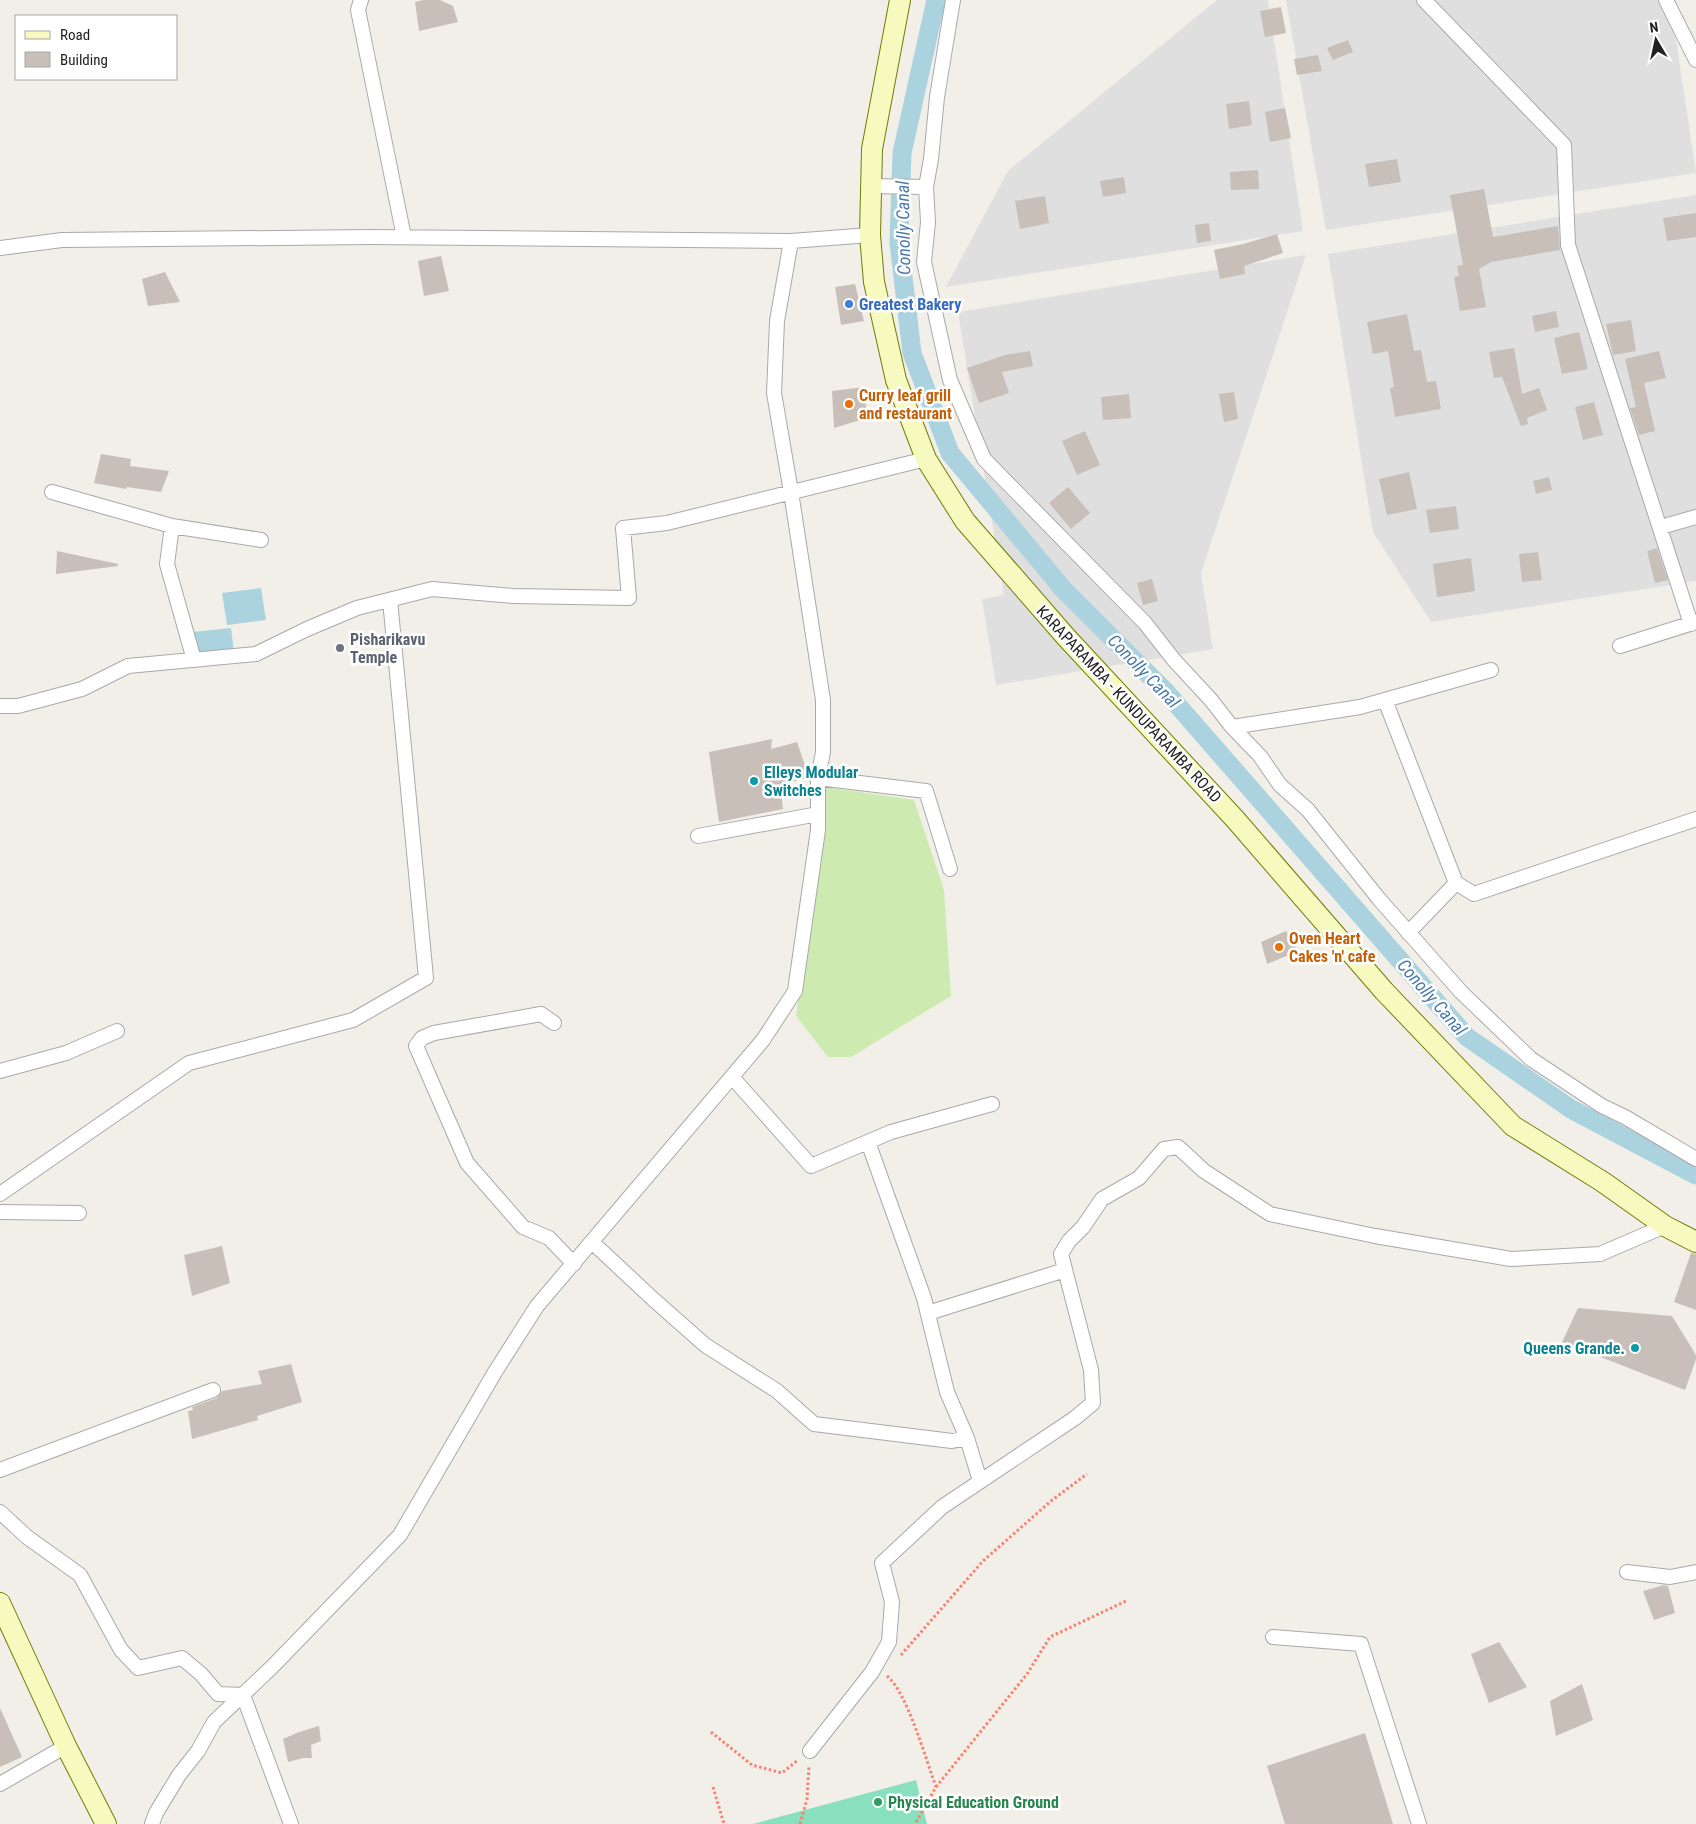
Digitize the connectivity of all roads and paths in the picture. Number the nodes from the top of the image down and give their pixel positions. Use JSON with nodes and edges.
{"nodes":[{"id":1,"x":361,"y":0,"type":"edge"},
{"id":2,"x":900,"y":0,"type":"edge"},
{"id":3,"x":953,"y":0,"type":"edge"},
{"id":4,"x":1424,"y":0,"type":"edge"},
{"id":5,"x":1666,"y":0,"type":"edge"},
{"id":6,"x":1696,"y":60,"type":"edge"},
{"id":7,"x":871,"y":186,"type":"junction"},
{"id":8,"x":926,"y":187,"type":"junction"},
{"id":9,"x":870,"y":235,"type":"junction"},
{"id":10,"x":404,"y":237,"type":"junction"},
{"id":11,"x":791,"y":241,"type":"junction"},
{"id":12,"x":0,"y":248,"type":"edge"},
{"id":13,"x":926,"y":459,"type":"junction"},
{"id":14,"x":52,"y":492,"type":"dead end"},
{"id":15,"x":791,"y":492,"type":"junction"},
{"id":16,"x":1696,"y":516,"type":"edge"},
{"id":17,"x":172,"y":526,"type":"junction"},
{"id":18,"x":1661,"y":527,"type":"junction"},
{"id":19,"x":261,"y":540,"type":"dead end"},
{"id":20,"x":390,"y":600,"type":"junction"},
{"id":21,"x":1693,"y":623,"type":"edge"},
{"id":22,"x":1620,"y":646,"type":"dead end"},
{"id":23,"x":194,"y":660,"type":"junction"},
{"id":24,"x":1491,"y":670,"type":"dead end"},
{"id":25,"x":1385,"y":700,"type":"junction"},
{"id":26,"x":0,"y":706,"type":"edge"},
{"id":27,"x":1232,"y":727,"type":"junction"},
{"id":28,"x":818,"y":778,"type":"junction"},
{"id":29,"x":818,"y":814,"type":"junction"},
{"id":30,"x":1696,"y":819,"type":"edge"},
{"id":31,"x":698,"y":836,"type":"dead end"},
{"id":32,"x":950,"y":869,"type":"dead end"},
{"id":33,"x":1456,"y":883,"type":"junction"},
{"id":34,"x":1408,"y":933,"type":"junction"},
{"id":35,"x":554,"y":1023,"type":"dead end"},
{"id":36,"x":118,"y":1031,"type":"dead end"},
{"id":37,"x":0,"y":1071,"type":"edge"},
{"id":38,"x":732,"y":1077,"type":"junction"},
{"id":39,"x":992,"y":1104,"type":"dead end"},
{"id":40,"x":868,"y":1142,"type":"junction"},
{"id":41,"x":1696,"y":1159,"type":"edge"},
{"id":42,"x":0,"y":1194,"type":"edge"},
{"id":43,"x":0,"y":1212,"type":"edge"},
{"id":44,"x":79,"y":1213,"type":"dead end"},
{"id":45,"x":1665,"y":1226,"type":"junction"},
{"id":46,"x":592,"y":1242,"type":"junction"},
{"id":47,"x":1696,"y":1242,"type":"edge"},
{"id":48,"x":574,"y":1264,"type":"junction"},
{"id":49,"x":1065,"y":1270,"type":"junction"},
{"id":50,"x":928,"y":1313,"type":"junction"},
{"id":51,"x":213,"y":1390,"type":"dead end"},
{"id":52,"x":967,"y":1438,"type":"junction"},
{"id":53,"x":0,"y":1470,"type":"edge"},
{"id":54,"x":1087,"y":1474,"type":"dead end"},
{"id":55,"x":980,"y":1481,"type":"junction"},
{"id":56,"x":0,"y":1512,"type":"edge"},
{"id":57,"x":1627,"y":1572,"type":"dead end"},
{"id":58,"x":1696,"y":1572,"type":"edge"},
{"id":59,"x":1126,"y":1601,"type":"dead end"},
{"id":60,"x":0,"y":1603,"type":"edge"},
{"id":61,"x":1273,"y":1637,"type":"dead end"},
{"id":62,"x":896,"y":1661,"type":"dead end"},
{"id":63,"x":890,"y":1668,"type":"dead end"},
{"id":64,"x":243,"y":1695,"type":"junction"},
{"id":65,"x":711,"y":1732,"type":"dead end"},
{"id":66,"x":66,"y":1746,"type":"junction"},
{"id":67,"x":810,"y":1751,"type":"junction"},
{"id":68,"x":0,"y":1784,"type":"edge"},
{"id":69,"x":713,"y":1787,"type":"dead end"},
{"id":70,"x":936,"y":1787,"type":"junction"},
{"id":71,"x":106,"y":1824,"type":"edge"},
{"id":72,"x":152,"y":1824,"type":"edge"},
{"id":73,"x":292,"y":1824,"type":"edge"},
{"id":74,"x":724,"y":1824,"type":"edge"},
{"id":75,"x":800,"y":1824,"type":"edge"},
{"id":76,"x":915,"y":1824,"type":"edge"},
{"id":77,"x":1419,"y":1824,"type":"edge"}],
"edges":[{"from":1,"to":10,"type":"street"},
{"from":2,"to":7,"type":"main road","name":"KARAPARAMBA - KUNDUPARAMBA ROAD"},
{"from":3,"to":8,"type":"street"},
{"from":4,"to":18,"type":"street"},
{"from":5,"to":6,"type":"street"},
{"from":7,"to":8,"type":"street"},
{"from":7,"to":9,"type":"main road","name":"KARAPARAMBA - KUNDUPARAMBA ROAD"},
{"from":8,"to":27,"type":"street"},
{"from":9,"to":11,"type":"street"},
{"from":9,"to":13,"type":"main road","name":"KARAPARAMBA - KUNDUPARAMBA ROAD"},
{"from":10,"to":11,"type":"street"},
{"from":10,"to":12,"type":"street"},
{"from":11,"to":15,"type":"street"},
{"from":13,"to":15,"type":"street"},
{"from":13,"to":45,"type":"main road","name":"KARAPARAMBA - KUNDUPARAMBA ROAD"},
{"from":14,"to":17,"type":"street"},
{"from":15,"to":20,"type":"street"},
{"from":15,"to":28,"type":"street"},
{"from":16,"to":18,"type":"street"},
{"from":17,"to":19,"type":"street"},
{"from":17,"to":23,"type":"street"},
{"from":18,"to":21,"type":"street"},
{"from":20,"to":23,"type":"street"},
{"from":20,"to":42,"type":"street"},
{"from":21,"to":22,"type":"street"},
{"from":23,"to":26,"type":"street"},
{"from":24,"to":25,"type":"street"},
{"from":25,"to":27,"type":"street"},
{"from":25,"to":33,"type":"street"},
{"from":27,"to":34,"type":"street"},
{"from":28,"to":29,"type":"street"},
{"from":28,"to":32,"type":"street"},
{"from":29,"to":31,"type":"street"},
{"from":29,"to":38,"type":"street"},
{"from":30,"to":33,"type":"street"},
{"from":33,"to":34,"type":"street"},
{"from":34,"to":41,"type":"street"},
{"from":35,"to":48,"type":"street"},
{"from":36,"to":37,"type":"street"},
{"from":38,"to":40,"type":"street"},
{"from":38,"to":46,"type":"street"},
{"from":39,"to":40,"type":"street"},
{"from":40,"to":50,"type":"street"},
{"from":43,"to":44,"type":"street"},
{"from":45,"to":47,"type":"main road","name":"KARAPARAMBA - KUNDUPARAMBA ROAD"},
{"from":45,"to":49,"type":"street"},
{"from":46,"to":48,"type":"street"},
{"from":46,"to":52,"type":"street"},
{"from":48,"to":64,"type":"street"},
{"from":49,"to":50,"type":"street"},
{"from":49,"to":55,"type":"street"},
{"from":50,"to":52,"type":"street"},
{"from":51,"to":53,"type":"street"},
{"from":52,"to":55,"type":"street"},
{"from":54,"to":62,"type":"path"},
{"from":55,"to":67,"type":"street"},
{"from":56,"to":64,"type":"street"},
{"from":57,"to":58,"type":"street"},
{"from":59,"to":70,"type":"path"},
{"from":60,"to":66,"type":"main road"},
{"from":61,"to":77,"type":"street"},
{"from":63,"to":70,"type":"path"},
{"from":64,"to":72,"type":"street"},
{"from":64,"to":73,"type":"street"},
{"from":65,"to":67,"type":"path"},
{"from":66,"to":68,"type":"street"},
{"from":66,"to":71,"type":"main road"},
{"from":67,"to":75,"type":"path"},
{"from":69,"to":74,"type":"path"},
{"from":70,"to":76,"type":"path"}]}
